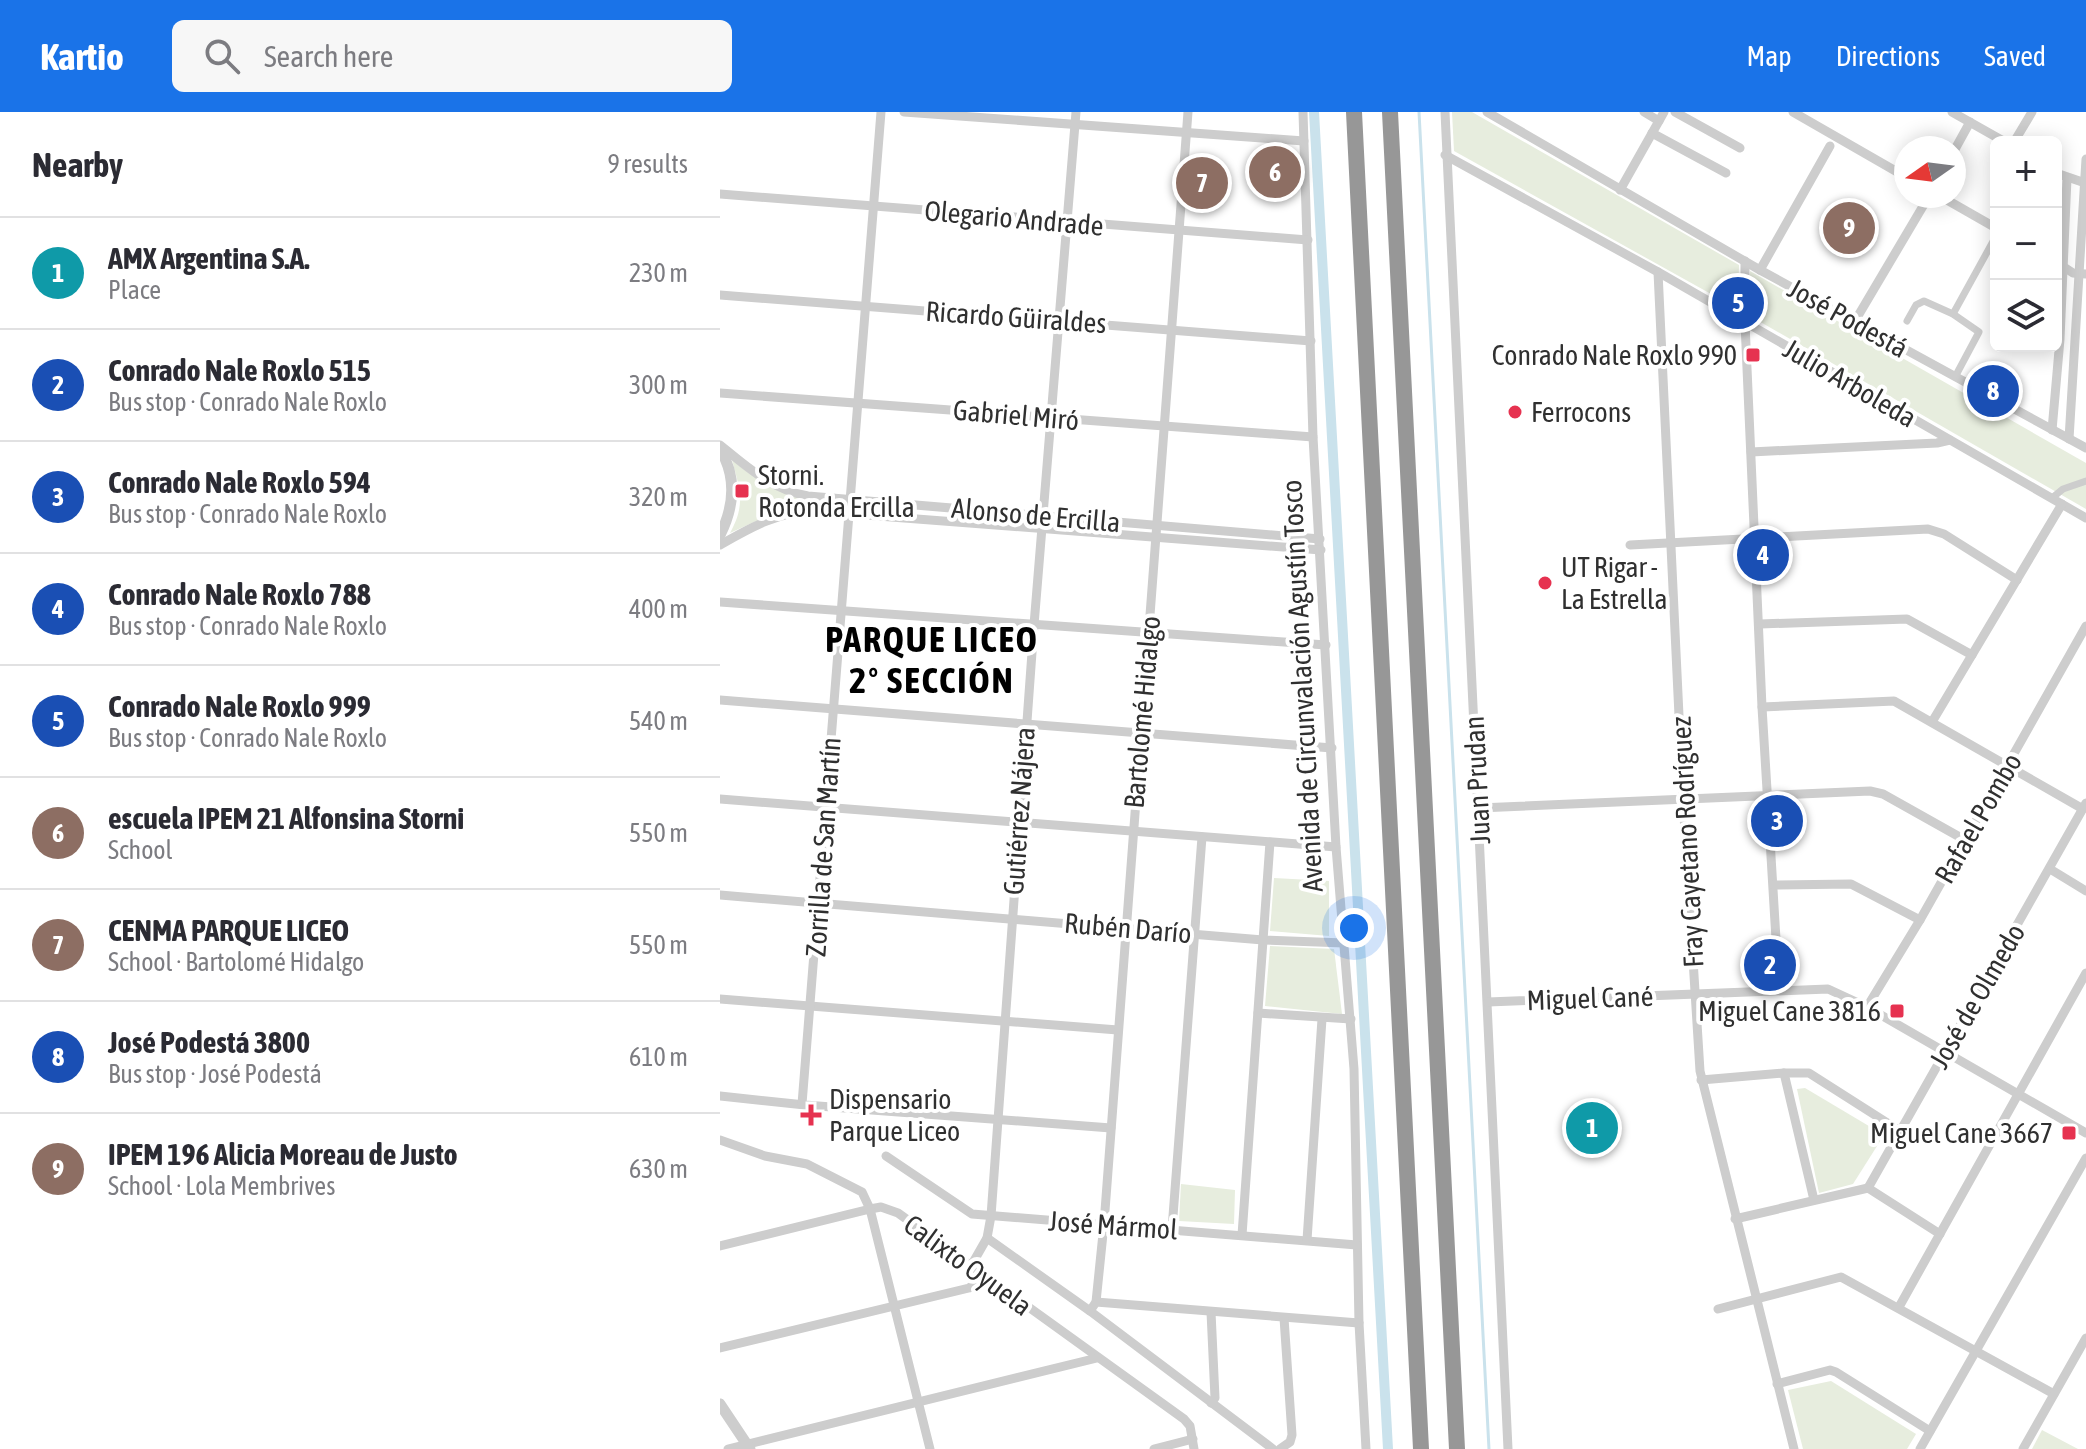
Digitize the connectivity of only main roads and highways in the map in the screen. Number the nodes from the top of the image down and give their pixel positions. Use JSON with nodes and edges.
{"nodes":[{"id":1,"x":1354,"y":112,"type":"edge"},
{"id":2,"x":1390,"y":112,"type":"edge"},
{"id":3,"x":1421,"y":1449,"type":"edge"},
{"id":4,"x":1457,"y":1449,"type":"edge"}],
"edges":[{"from":1,"to":3,"type":"highway"},
{"from":2,"to":4,"type":"highway"}]}
